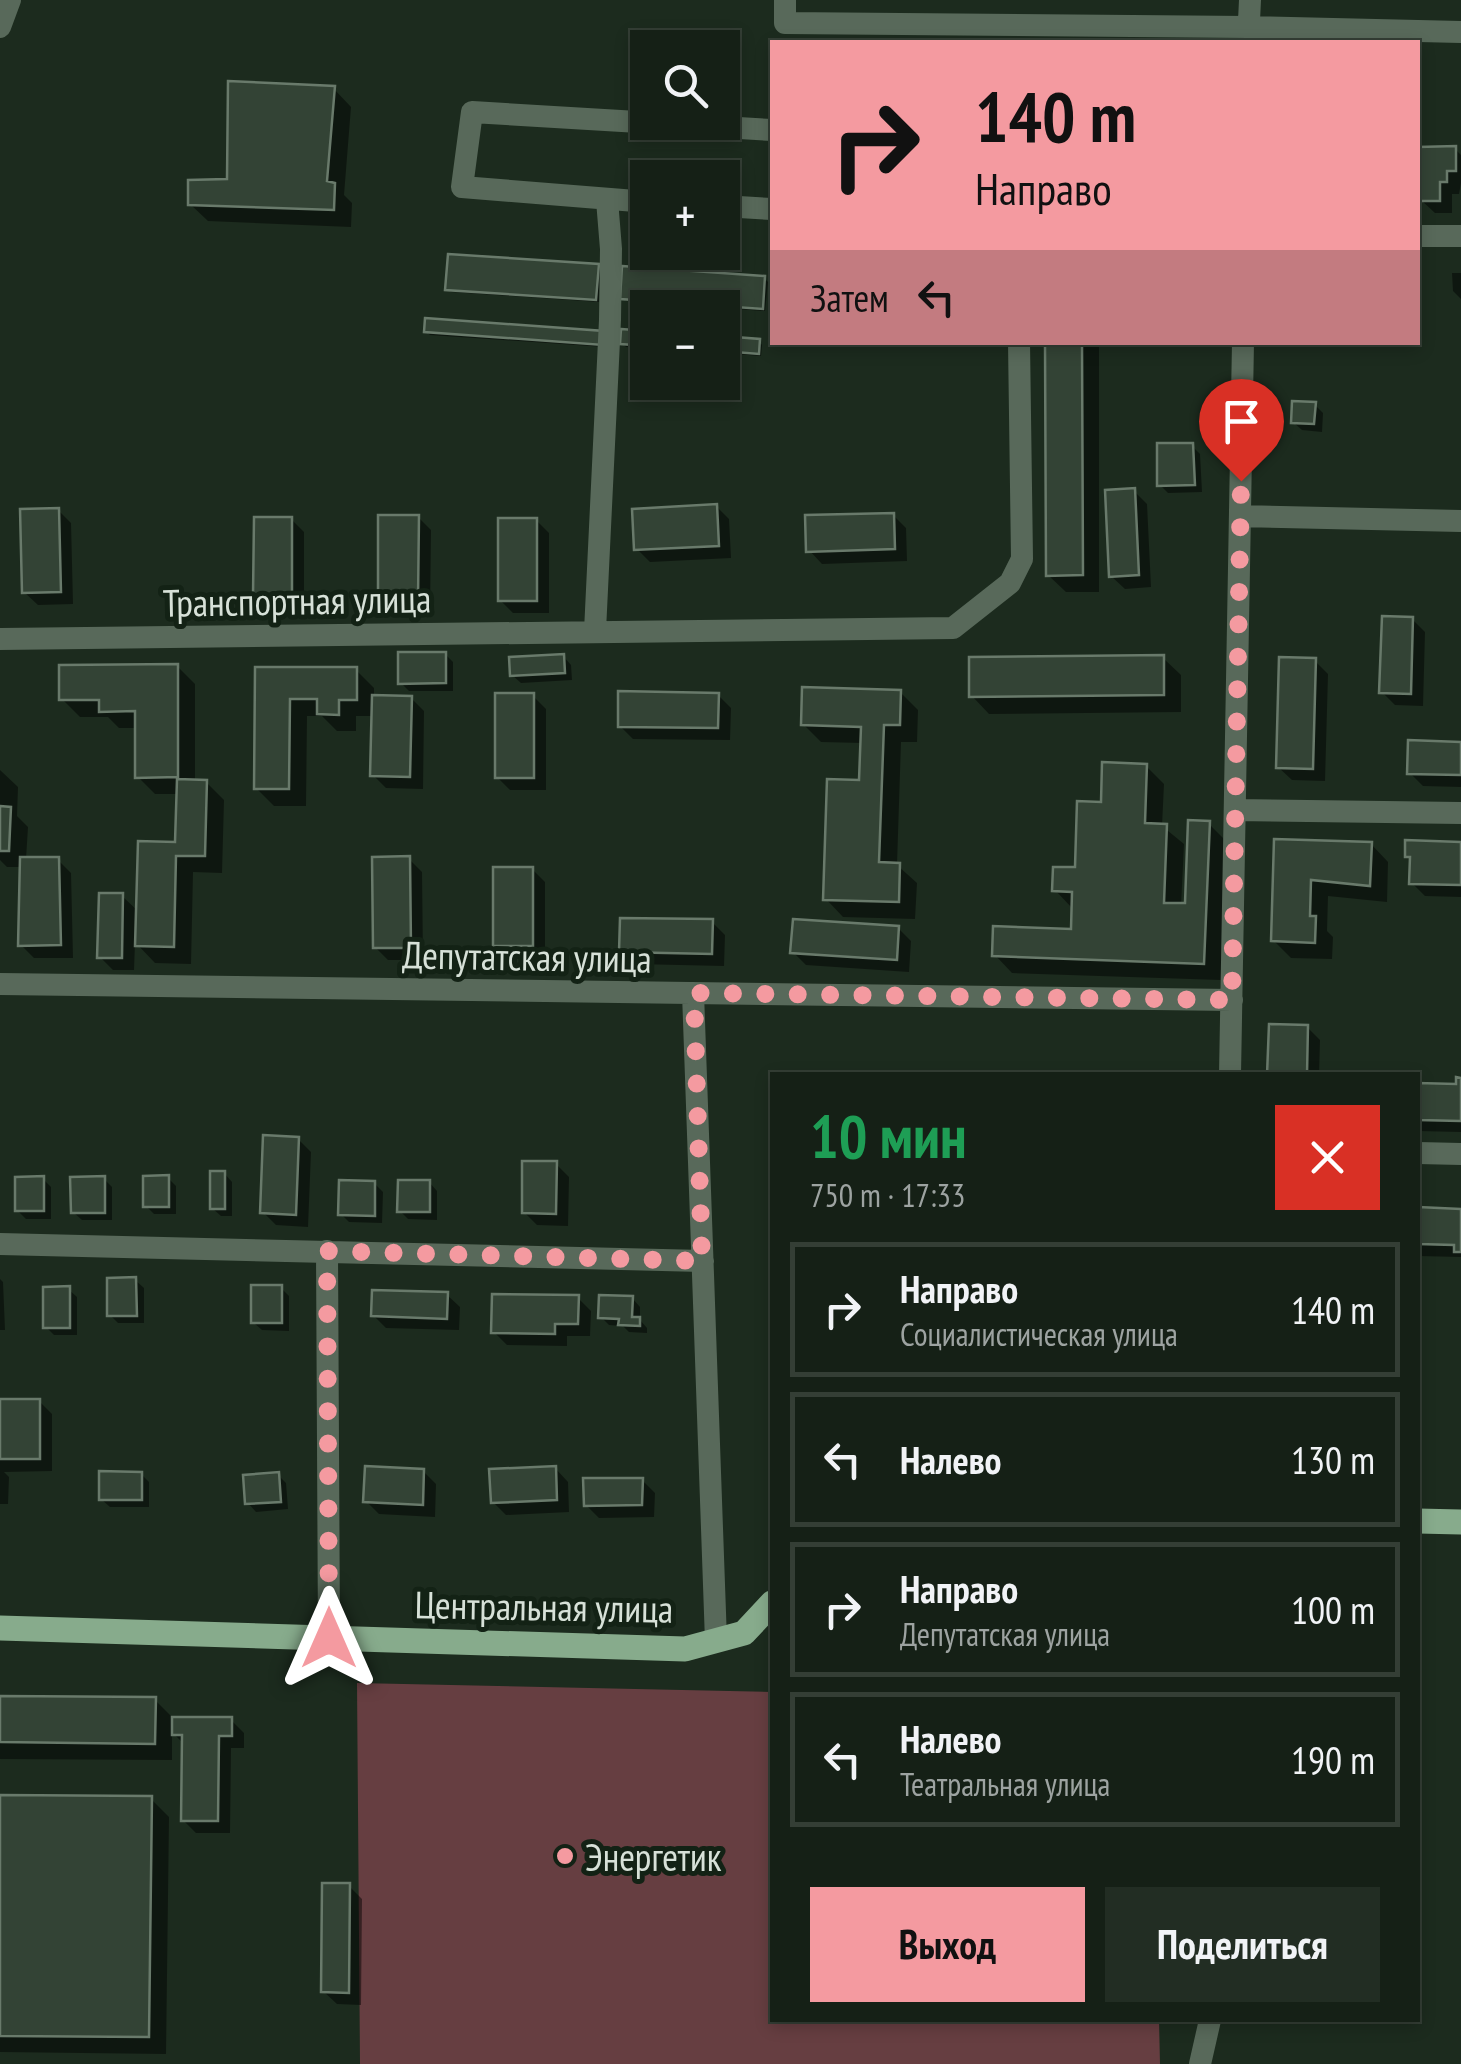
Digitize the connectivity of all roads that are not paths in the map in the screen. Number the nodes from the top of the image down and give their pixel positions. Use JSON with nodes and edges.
{"nodes":[{"id":1,"x":10,"y":0,"type":"edge"},
{"id":2,"x":1250,"y":0,"type":"edge"},
{"id":3,"x":785,"y":12,"type":"edge"},
{"id":4,"x":1012,"y":12,"type":"edge"},
{"id":5,"x":0,"y":27,"type":"edge"},
{"id":6,"x":1461,"y":32,"type":"edge"},
{"id":7,"x":1248,"y":35,"type":"edge"},
{"id":8,"x":770,"y":130,"type":"edge"},
{"id":9,"x":607,"y":200,"type":"junction"},
{"id":10,"x":630,"y":201,"type":"edge"},
{"id":11,"x":740,"y":207,"type":"edge"},
{"id":12,"x":770,"y":209,"type":"edge"},
{"id":13,"x":1420,"y":236,"type":"edge"},
{"id":14,"x":1461,"y":236,"type":"edge"},
{"id":15,"x":1018,"y":345,"type":"edge"},
{"id":16,"x":1243,"y":345,"type":"edge"},
{"id":17,"x":1240,"y":516,"type":"junction"},
{"id":18,"x":1461,"y":522,"type":"edge"},
{"id":19,"x":595,"y":631,"type":"junction"},
{"id":20,"x":0,"y":639,"type":"edge"},
{"id":21,"x":1236,"y":810,"type":"junction"},
{"id":22,"x":1461,"y":812,"type":"edge"},
{"id":23,"x":0,"y":984,"type":"edge"},
{"id":24,"x":694,"y":993,"type":"junction"},
{"id":25,"x":1232,"y":1000,"type":"junction"},
{"id":26,"x":1230,"y":1072,"type":"edge"},
{"id":27,"x":1420,"y":1153,"type":"edge"},
{"id":28,"x":1461,"y":1154,"type":"edge"},
{"id":29,"x":0,"y":1244,"type":"edge"},
{"id":30,"x":327,"y":1251,"type":"junction"},
{"id":31,"x":702,"y":1261,"type":"junction"},
{"id":32,"x":1420,"y":1521,"type":"edge"},
{"id":33,"x":1461,"y":1522,"type":"edge"},
{"id":34,"x":770,"y":1605,"type":"edge"},
{"id":35,"x":0,"y":1628,"type":"edge"},
{"id":36,"x":329,"y":1638,"type":"junction"},
{"id":37,"x":716,"y":1640,"type":"junction"},
{"id":38,"x":1210,"y":2022,"type":"edge"},
{"id":39,"x":1200,"y":2064,"type":"edge"}],
"edges":[{"from":1,"to":5,"type":"street"},
{"from":2,"to":7,"type":"street"},
{"from":3,"to":4,"type":"street"},
{"from":4,"to":7,"type":"street"},
{"from":6,"to":7,"type":"street"},
{"from":8,"to":9,"type":"street"},
{"from":9,"to":10,"type":"street"},
{"from":9,"to":19,"type":"street"},
{"from":11,"to":12,"type":"street"},
{"from":13,"to":14,"type":"street"},
{"from":15,"to":19,"type":"street","name":"Транспортная улица"},
{"from":16,"to":17,"type":"street"},
{"from":17,"to":18,"type":"street"},
{"from":17,"to":21,"type":"street"},
{"from":19,"to":20,"type":"street","name":"Транспортная улица"},
{"from":21,"to":22,"type":"street"},
{"from":21,"to":25,"type":"street"},
{"from":23,"to":24,"type":"street","name":"Депутатская улица"},
{"from":24,"to":25,"type":"street","name":"Депутатская улица"},
{"from":24,"to":31,"type":"street"},
{"from":25,"to":26,"type":"street"},
{"from":27,"to":28,"type":"street"},
{"from":29,"to":30,"type":"street"},
{"from":30,"to":31,"type":"street"},
{"from":30,"to":36,"type":"street"},
{"from":31,"to":37,"type":"street"},
{"from":32,"to":33,"type":"main road"},
{"from":34,"to":37,"type":"main road","name":"Центральная улица"},
{"from":35,"to":36,"type":"main road","name":"Центральная улица"},
{"from":36,"to":37,"type":"main road","name":"Центральная улица"},
{"from":38,"to":39,"type":"street"}]}
